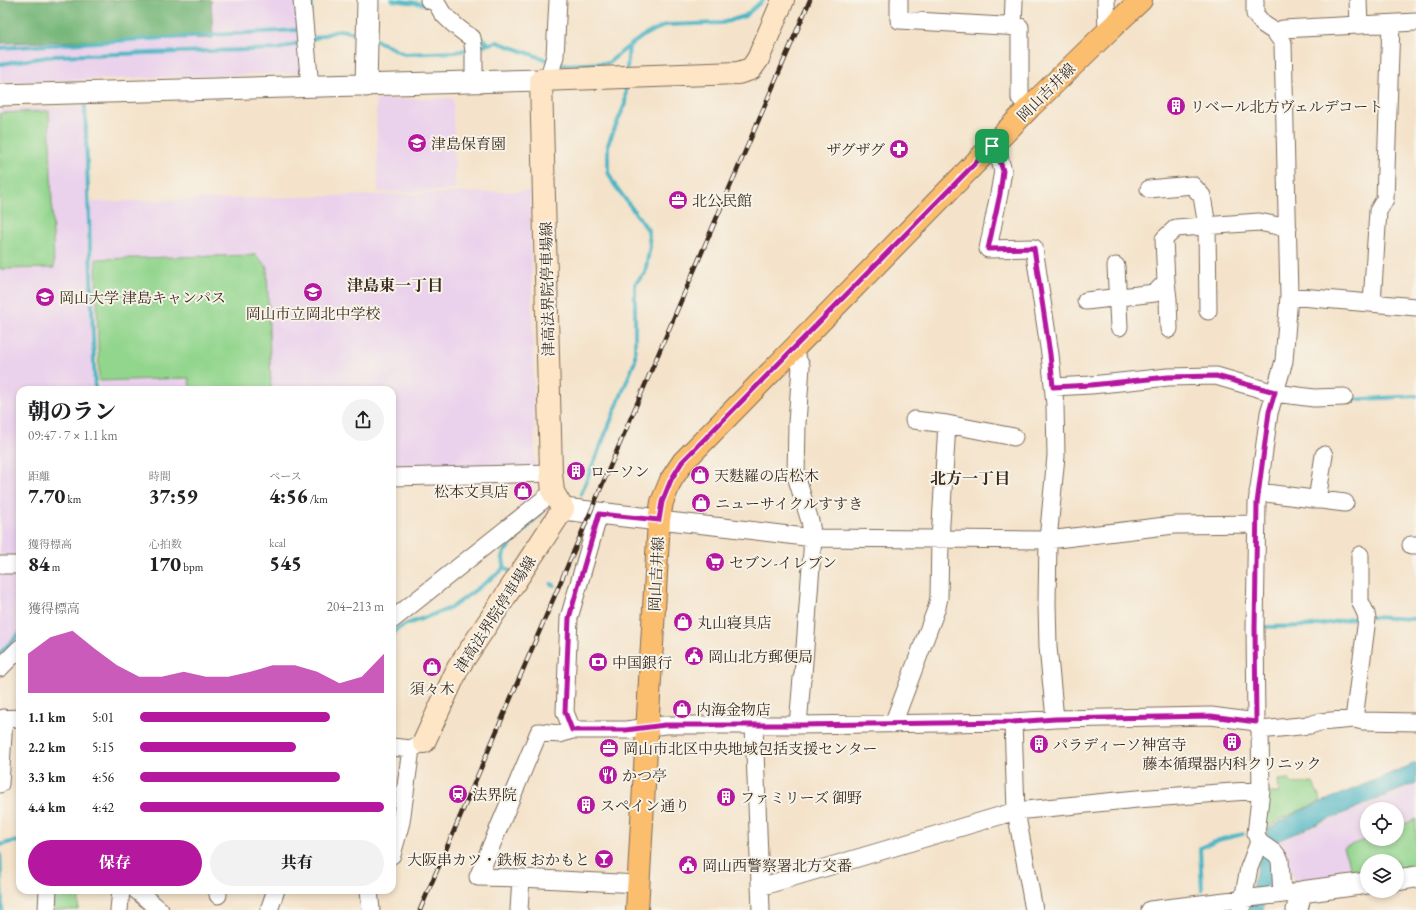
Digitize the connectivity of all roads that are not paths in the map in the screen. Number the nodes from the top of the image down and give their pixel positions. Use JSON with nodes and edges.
{"nodes":[{"id":1,"x":302,"y":0,"type":"edge"},
{"id":2,"x":368,"y":0,"type":"edge"},
{"id":3,"x":558,"y":0,"type":"edge"},
{"id":4,"x":783,"y":0,"type":"edge"},
{"id":5,"x":899,"y":0,"type":"edge"},
{"id":6,"x":1014,"y":0,"type":"edge"},
{"id":7,"x":1106,"y":0,"type":"edge"},
{"id":8,"x":1142,"y":0,"type":"edge"},
{"id":9,"x":1255,"y":0,"type":"edge"},
{"id":10,"x":1358,"y":0,"type":"edge"},
{"id":11,"x":437,"y":6,"type":"edge"},
{"id":12,"x":1416,"y":22,"type":"edge"},
{"id":13,"x":1358,"y":25,"type":"junction"},
{"id":14,"x":1013,"y":27,"type":"junction"},
{"id":15,"x":1391,"y":27,"type":"junction"},
{"id":16,"x":1106,"y":32,"type":"junction"},
{"id":17,"x":1276,"y":32,"type":"junction"},
{"id":18,"x":549,"y":71,"type":"junction"},
{"id":19,"x":474,"y":83,"type":"junction"},
{"id":20,"x":366,"y":86,"type":"junction"},
{"id":21,"x":310,"y":87,"type":"junction"},
{"id":22,"x":0,"y":95,"type":"edge"},
{"id":23,"x":1030,"y":108,"type":"junction"},
{"id":24,"x":992,"y":146,"type":"junction"},
{"id":25,"x":1149,"y":189,"type":"dead end"},
{"id":26,"x":1207,"y":226,"type":"junction"},
{"id":27,"x":1288,"y":228,"type":"junction"},
{"id":28,"x":1116,"y":266,"type":"dead end"},
{"id":29,"x":1166,"y":282,"type":"junction"},
{"id":30,"x":1289,"y":296,"type":"junction"},
{"id":31,"x":1118,"y":298,"type":"junction"},
{"id":32,"x":1086,"y":301,"type":"dead end"},
{"id":33,"x":1372,"y":303,"type":"junction"},
{"id":34,"x":1416,"y":307,"type":"edge"},
{"id":35,"x":1208,"y":311,"type":"dead end"},
{"id":36,"x":1119,"y":327,"type":"dead end"},
{"id":37,"x":1169,"y":329,"type":"dead end"},
{"id":38,"x":792,"y":351,"type":"junction"},
{"id":39,"x":1053,"y":387,"type":"junction"},
{"id":40,"x":1275,"y":392,"type":"junction"},
{"id":41,"x":1344,"y":397,"type":"dead end"},
{"id":42,"x":914,"y":420,"type":"dead end"},
{"id":43,"x":946,"y":424,"type":"junction"},
{"id":44,"x":1014,"y":437,"type":"dead end"},
{"id":45,"x":1324,"y":455,"type":"dead end"},
{"id":46,"x":396,"y":477,"type":"edge"},
{"id":47,"x":556,"y":491,"type":"junction"},
{"id":48,"x":1258,"y":492,"type":"junction"},
{"id":49,"x":1317,"y":500,"type":"junction"},
{"id":50,"x":1345,"y":503,"type":"dead end"},
{"id":51,"x":599,"y":514,"type":"junction"},
{"id":52,"x":659,"y":520,"type":"junction"},
{"id":53,"x":1258,"y":524,"type":"junction"},
{"id":54,"x":813,"y":538,"type":"junction"},
{"id":55,"x":940,"y":540,"type":"junction"},
{"id":56,"x":1048,"y":540,"type":"junction"},
{"id":57,"x":1360,"y":555,"type":"dead end"},
{"id":58,"x":16,"y":564,"type":"edge"},
{"id":59,"x":0,"y":565,"type":"edge"},
{"id":60,"x":396,"y":617,"type":"edge"},
{"id":61,"x":16,"y":652,"type":"edge"},
{"id":62,"x":0,"y":668,"type":"edge"},
{"id":63,"x":1055,"y":719,"type":"junction"},
{"id":64,"x":1354,"y":719,"type":"junction"},
{"id":65,"x":6,"y":721,"type":"edge"},
{"id":66,"x":1013,"y":722,"type":"junction"},
{"id":67,"x":1416,"y":722,"type":"edge"},
{"id":68,"x":893,"y":724,"type":"junction"},
{"id":69,"x":754,"y":725,"type":"junction"},
{"id":70,"x":798,"y":725,"type":"junction"},
{"id":71,"x":1258,"y":726,"type":"junction"},
{"id":72,"x":646,"y":727,"type":"junction"},
{"id":73,"x":572,"y":730,"type":"junction"},
{"id":74,"x":417,"y":745,"type":"junction"},
{"id":75,"x":396,"y":747,"type":"edge"},
{"id":76,"x":0,"y":784,"type":"edge"},
{"id":77,"x":1261,"y":790,"type":"junction"},
{"id":78,"x":1016,"y":811,"type":"junction"},
{"id":79,"x":396,"y":840,"type":"edge"},
{"id":80,"x":1260,"y":842,"type":"junction"},
{"id":81,"x":1416,"y":877,"type":"edge"},
{"id":82,"x":521,"y":878,"type":"junction"},
{"id":83,"x":1404,"y":879,"type":"edge"},
{"id":84,"x":638,"y":884,"type":"junction"},
{"id":85,"x":1360,"y":884,"type":"edge"},
{"id":86,"x":760,"y":887,"type":"junction"},
{"id":87,"x":48,"y":894,"type":"edge"},
{"id":88,"x":121,"y":894,"type":"edge"},
{"id":89,"x":141,"y":894,"type":"edge"},
{"id":90,"x":275,"y":894,"type":"edge"},
{"id":91,"x":369,"y":894,"type":"edge"},
{"id":92,"x":1286,"y":898,"type":"edge"},
{"id":93,"x":1244,"y":902,"type":"edge"},
{"id":94,"x":47,"y":910,"type":"edge"},
{"id":95,"x":119,"y":910,"type":"edge"},
{"id":96,"x":160,"y":910,"type":"edge"},
{"id":97,"x":269,"y":910,"type":"edge"},
{"id":98,"x":371,"y":910,"type":"edge"},
{"id":99,"x":519,"y":910,"type":"edge"},
{"id":100,"x":637,"y":910,"type":"edge"},
{"id":101,"x":761,"y":910,"type":"edge"},
{"id":102,"x":1034,"y":910,"type":"edge"},
{"id":103,"x":1150,"y":910,"type":"edge"}],
"edges":[{"from":1,"to":21,"type":"street"},
{"from":2,"to":20,"type":"street"},
{"from":3,"to":18,"type":"street"},
{"from":4,"to":18,"type":"main road"},
{"from":5,"to":14,"type":"street"},
{"from":6,"to":14,"type":"street"},
{"from":7,"to":16,"type":"street"},
{"from":8,"to":16,"type":"main road","name":"岡山吉井線"},
{"from":9,"to":17,"type":"street"},
{"from":10,"to":13,"type":"street"},
{"from":11,"to":19,"type":"street"},
{"from":12,"to":15,"type":"street"},
{"from":13,"to":15,"type":"street"},
{"from":13,"to":17,"type":"street"},
{"from":14,"to":23,"type":"street"},
{"from":15,"to":33,"type":"street"},
{"from":16,"to":23,"type":"main road","name":"岡山吉井線"},
{"from":17,"to":27,"type":"street"},
{"from":18,"to":19,"type":"street"},
{"from":18,"to":47,"type":"main road","name":"津高法界院停車場線"},
{"from":19,"to":20,"type":"street"},
{"from":20,"to":21,"type":"street"},
{"from":21,"to":22,"type":"street"},
{"from":23,"to":24,"type":"main road","name":"岡山吉井線"},
{"from":24,"to":38,"type":"main road","name":"岡山吉井線"},
{"from":24,"to":39,"type":"street"},
{"from":25,"to":26,"type":"street"},
{"from":26,"to":27,"type":"street"},
{"from":26,"to":29,"type":"street"},
{"from":26,"to":35,"type":"street"},
{"from":27,"to":30,"type":"street"},
{"from":28,"to":31,"type":"street"},
{"from":29,"to":31,"type":"street"},
{"from":29,"to":37,"type":"street"},
{"from":30,"to":33,"type":"street"},
{"from":30,"to":40,"type":"street"},
{"from":31,"to":32,"type":"street"},
{"from":31,"to":36,"type":"street"},
{"from":33,"to":34,"type":"street"},
{"from":38,"to":52,"type":"main road","name":"岡山吉井線"},
{"from":38,"to":54,"type":"street"},
{"from":39,"to":40,"type":"street"},
{"from":39,"to":56,"type":"street"},
{"from":40,"to":41,"type":"street"},
{"from":40,"to":48,"type":"street"},
{"from":42,"to":43,"type":"street"},
{"from":43,"to":44,"type":"street"},
{"from":43,"to":55,"type":"street"},
{"from":45,"to":49,"type":"street"},
{"from":46,"to":47,"type":"street"},
{"from":47,"to":51,"type":"street"},
{"from":47,"to":60,"type":"street"},
{"from":47,"to":74,"type":"main road","name":"津高法界院停車場線"},
{"from":48,"to":49,"type":"street"},
{"from":48,"to":53,"type":"street"},
{"from":49,"to":50,"type":"street"},
{"from":51,"to":52,"type":"street"},
{"from":51,"to":73,"type":"street"},
{"from":52,"to":54,"type":"street"},
{"from":52,"to":72,"type":"main road","name":"岡山吉井線"},
{"from":53,"to":56,"type":"street"},
{"from":53,"to":71,"type":"street"},
{"from":54,"to":55,"type":"street"},
{"from":54,"to":70,"type":"street"},
{"from":55,"to":56,"type":"street"},
{"from":55,"to":68,"type":"street"},
{"from":56,"to":63,"type":"street"},
{"from":57,"to":64,"type":"street"},
{"from":58,"to":59,"type":"street"},
{"from":61,"to":62,"type":"street"},
{"from":63,"to":66,"type":"street"},
{"from":63,"to":71,"type":"street"},
{"from":64,"to":67,"type":"street"},
{"from":64,"to":71,"type":"street"},
{"from":65,"to":76,"type":"street"},
{"from":66,"to":68,"type":"street"},
{"from":66,"to":78,"type":"street"},
{"from":68,"to":70,"type":"street"},
{"from":69,"to":70,"type":"street"},
{"from":69,"to":72,"type":"street"},
{"from":69,"to":86,"type":"street"},
{"from":71,"to":77,"type":"street"},
{"from":72,"to":73,"type":"street"},
{"from":72,"to":84,"type":"main road","name":"岡山吉井線"},
{"from":73,"to":82,"type":"street"},
{"from":74,"to":75,"type":"street"},
{"from":74,"to":79,"type":"street"},
{"from":77,"to":78,"type":"street"},
{"from":77,"to":80,"type":"street"},
{"from":78,"to":86,"type":"street"},
{"from":78,"to":102,"type":"street"},
{"from":80,"to":92,"type":"street"},
{"from":80,"to":93,"type":"street"},
{"from":81,"to":83,"type":"street"},
{"from":82,"to":84,"type":"street"},
{"from":82,"to":99,"type":"street"},
{"from":84,"to":100,"type":"main road","name":"岡山吉井線"},
{"from":85,"to":92,"type":"street"},
{"from":86,"to":101,"type":"street"},
{"from":87,"to":94,"type":"street"},
{"from":88,"to":95,"type":"street"},
{"from":89,"to":96,"type":"street"},
{"from":90,"to":97,"type":"street"},
{"from":91,"to":98,"type":"street"},
{"from":92,"to":93,"type":"street"},
{"from":93,"to":103,"type":"street"}]}
